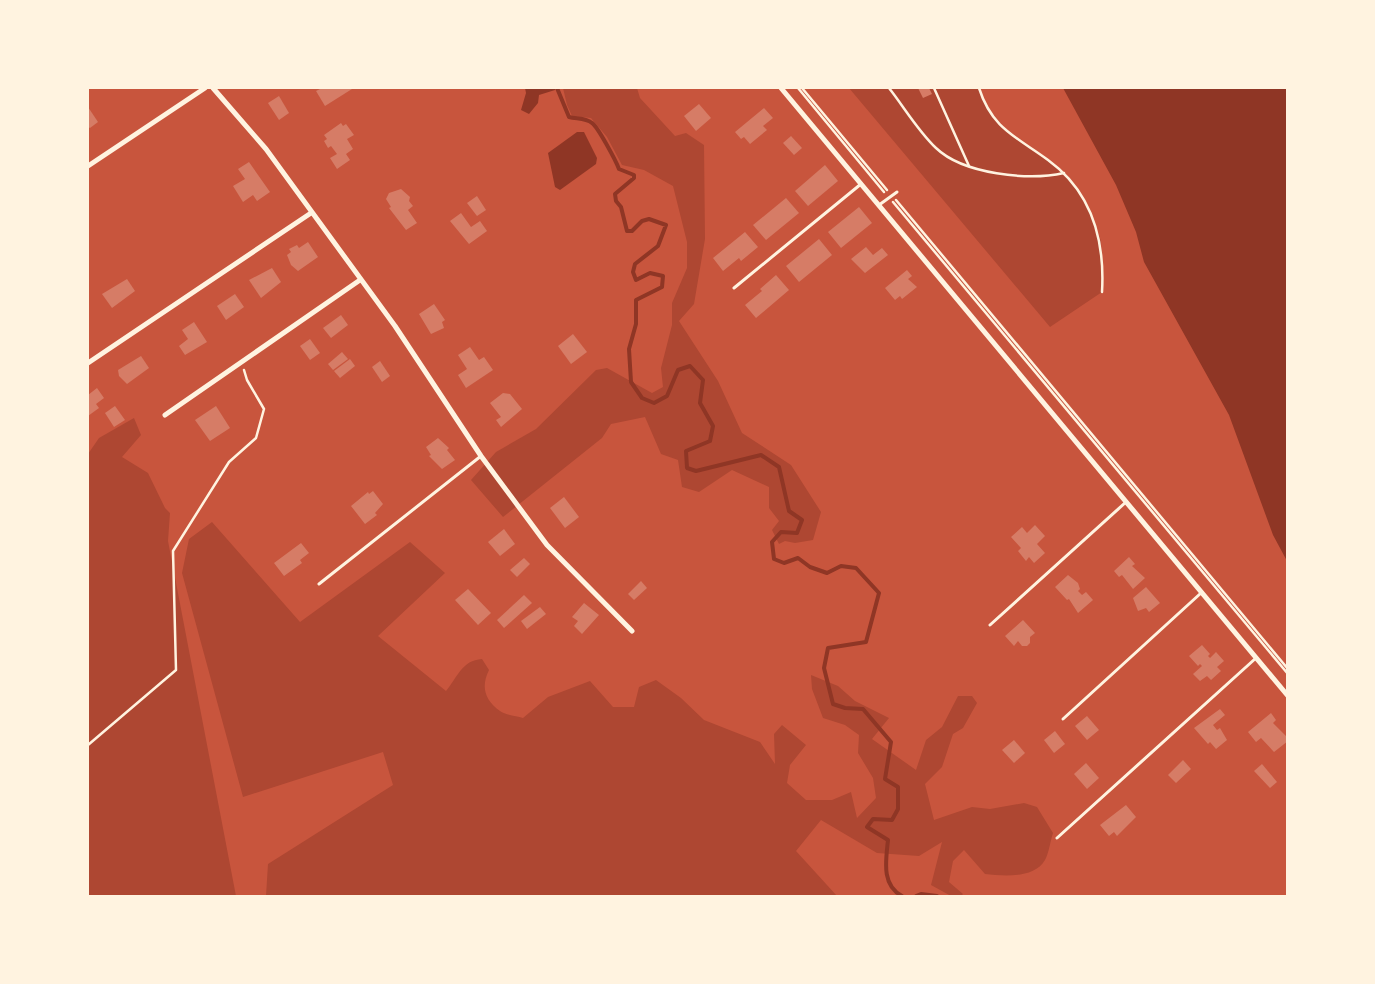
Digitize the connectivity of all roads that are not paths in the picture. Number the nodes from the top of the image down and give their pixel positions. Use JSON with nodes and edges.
{"nodes":[{"id":1,"x":205,"y":88,"type":"edge"},
{"id":2,"x":213,"y":88,"type":"edge"},
{"id":3,"x":781,"y":88,"type":"edge"},
{"id":4,"x":88,"y":166,"type":"edge"},
{"id":5,"x":861,"y":184,"type":"junction"},
{"id":6,"x":896,"y":192,"type":"dead end"},
{"id":7,"x":879,"y":206,"type":"junction"},
{"id":8,"x":311,"y":213,"type":"junction"},
{"id":9,"x":360,"y":280,"type":"junction"},
{"id":10,"x":734,"y":288,"type":"dead end"},
{"id":11,"x":88,"y":363,"type":"edge"},
{"id":12,"x":165,"y":415,"type":"dead end"},
{"id":13,"x":481,"y":456,"type":"junction"},
{"id":14,"x":1127,"y":502,"type":"junction"},
{"id":15,"x":319,"y":584,"type":"dead end"},
{"id":16,"x":1202,"y":592,"type":"junction"},
{"id":17,"x":990,"y":625,"type":"dead end"},
{"id":18,"x":632,"y":631,"type":"dead end"},
{"id":19,"x":1256,"y":657,"type":"junction"},
{"id":20,"x":1288,"y":696,"type":"edge"},
{"id":21,"x":1063,"y":719,"type":"dead end"},
{"id":22,"x":1057,"y":838,"type":"dead end"}],
"edges":[{"from":1,"to":4,"type":"street"},
{"from":2,"to":8,"type":"street"},
{"from":3,"to":5,"type":"street"},
{"from":5,"to":7,"type":"street"},
{"from":5,"to":10,"type":"lane"},
{"from":6,"to":7,"type":"lane"},
{"from":7,"to":14,"type":"street"},
{"from":8,"to":9,"type":"street"},
{"from":8,"to":11,"type":"street"},
{"from":9,"to":12,"type":"street"},
{"from":9,"to":13,"type":"street"},
{"from":13,"to":15,"type":"lane"},
{"from":13,"to":18,"type":"street"},
{"from":14,"to":16,"type":"street"},
{"from":14,"to":17,"type":"lane"},
{"from":16,"to":19,"type":"street"},
{"from":16,"to":21,"type":"lane"},
{"from":19,"to":20,"type":"street"},
{"from":19,"to":22,"type":"lane"}]}
